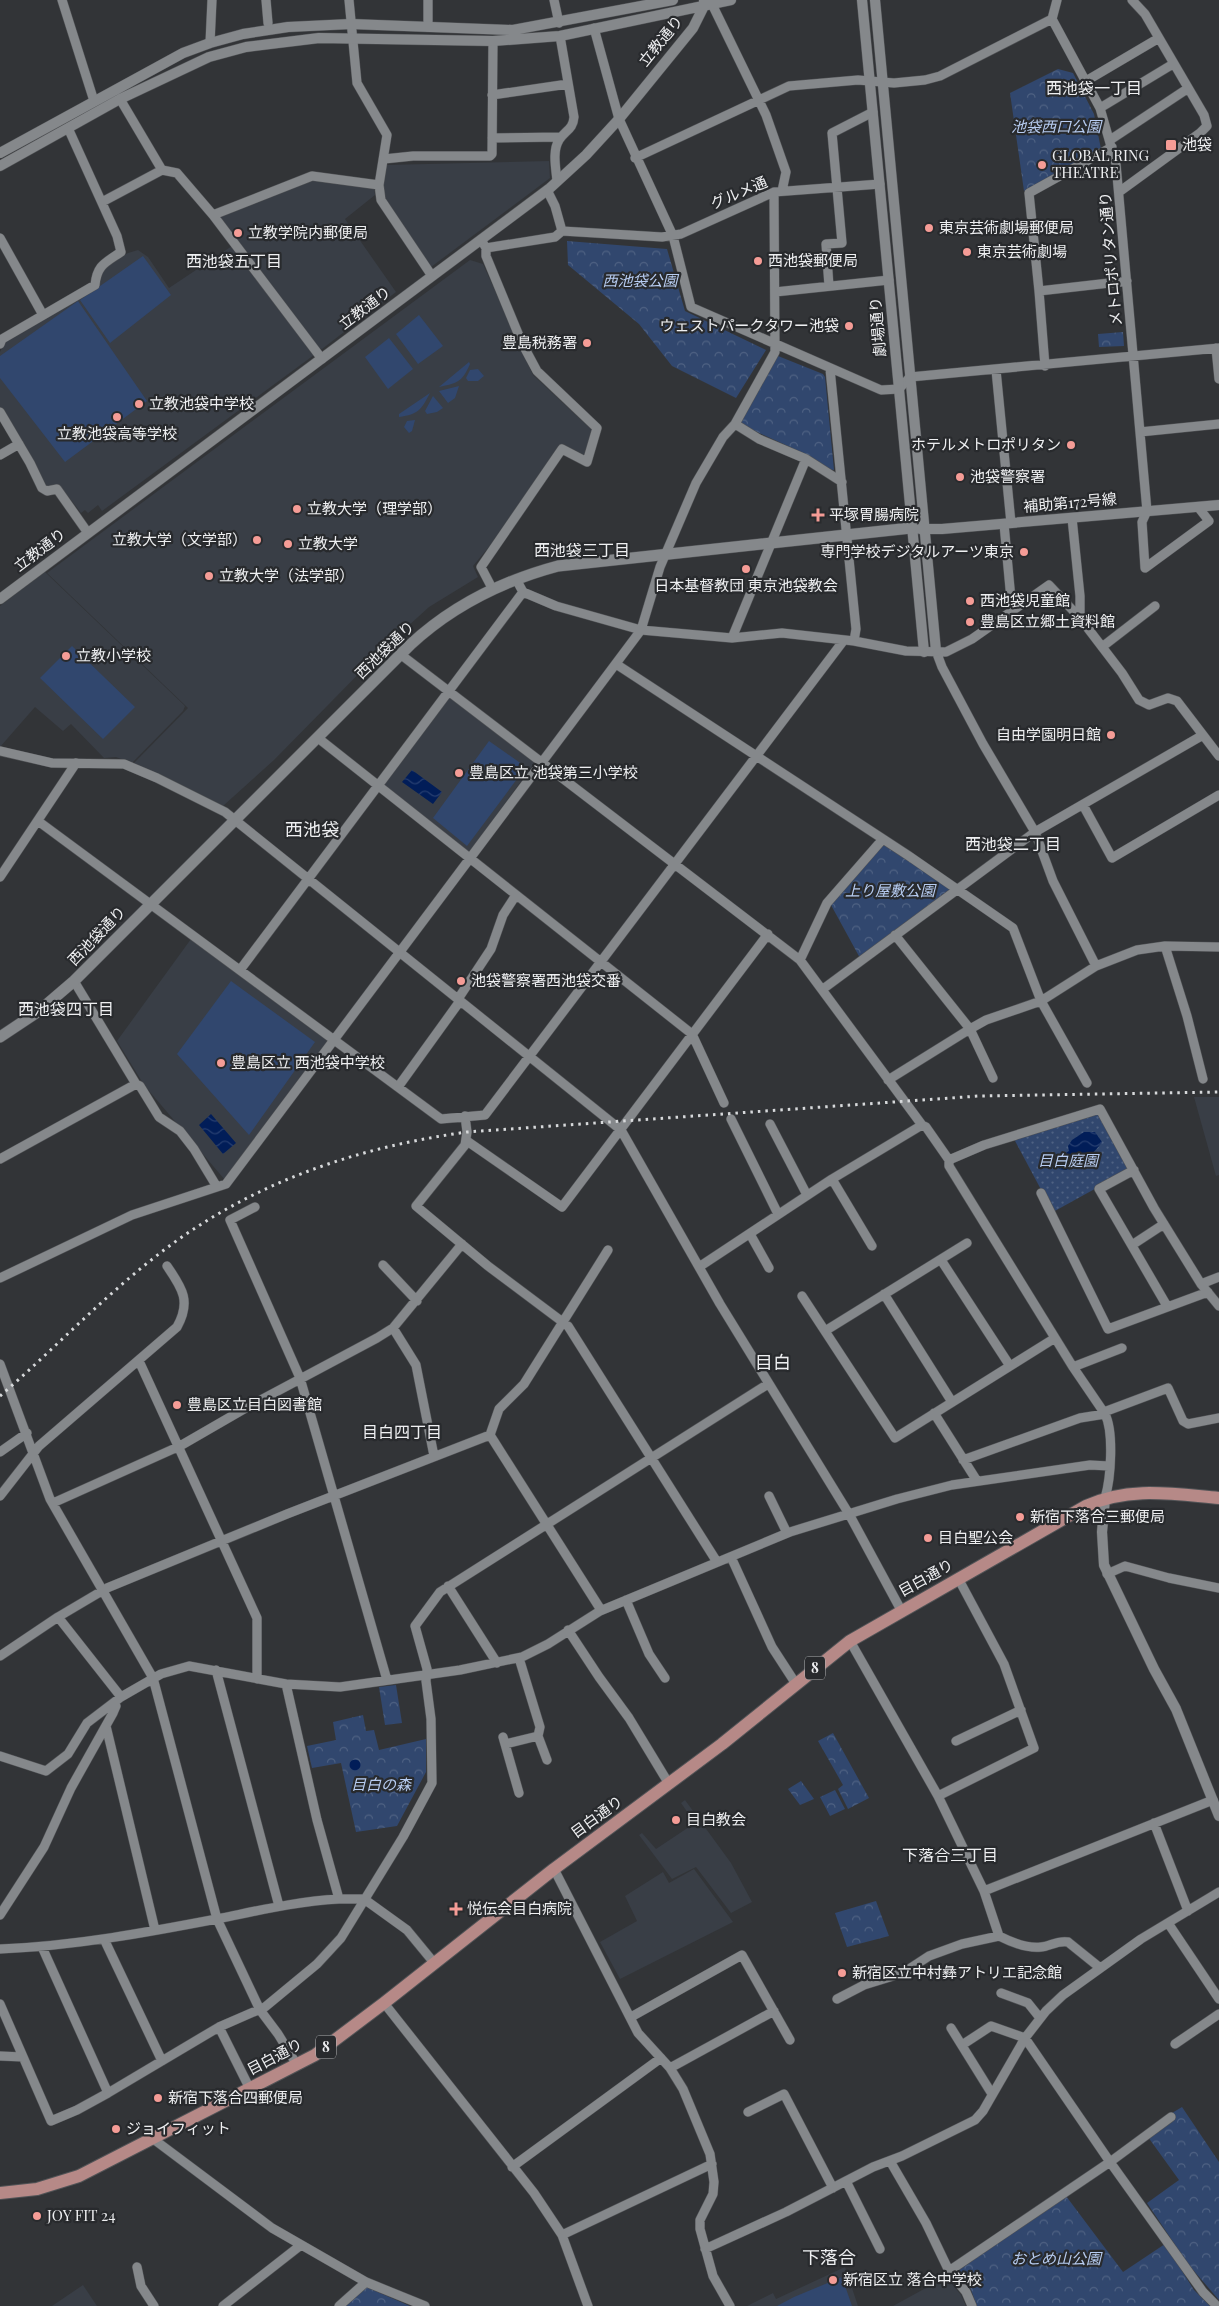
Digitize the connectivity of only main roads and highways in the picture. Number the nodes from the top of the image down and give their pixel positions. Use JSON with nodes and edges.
{"nodes":[{"id":1,"x":911,"y":528,"type":"road end"},
{"id":2,"x":0,"y":1037,"type":"edge"},
{"id":3,"x":1219,"y":1498,"type":"edge"},
{"id":4,"x":0,"y":2193,"type":"edge"}],
"edges":[{"from":1,"to":2,"type":"main road","name":"西池袋通り"},
{"from":3,"to":4,"type":"main road","name":"目白通り","number":"8"}]}
